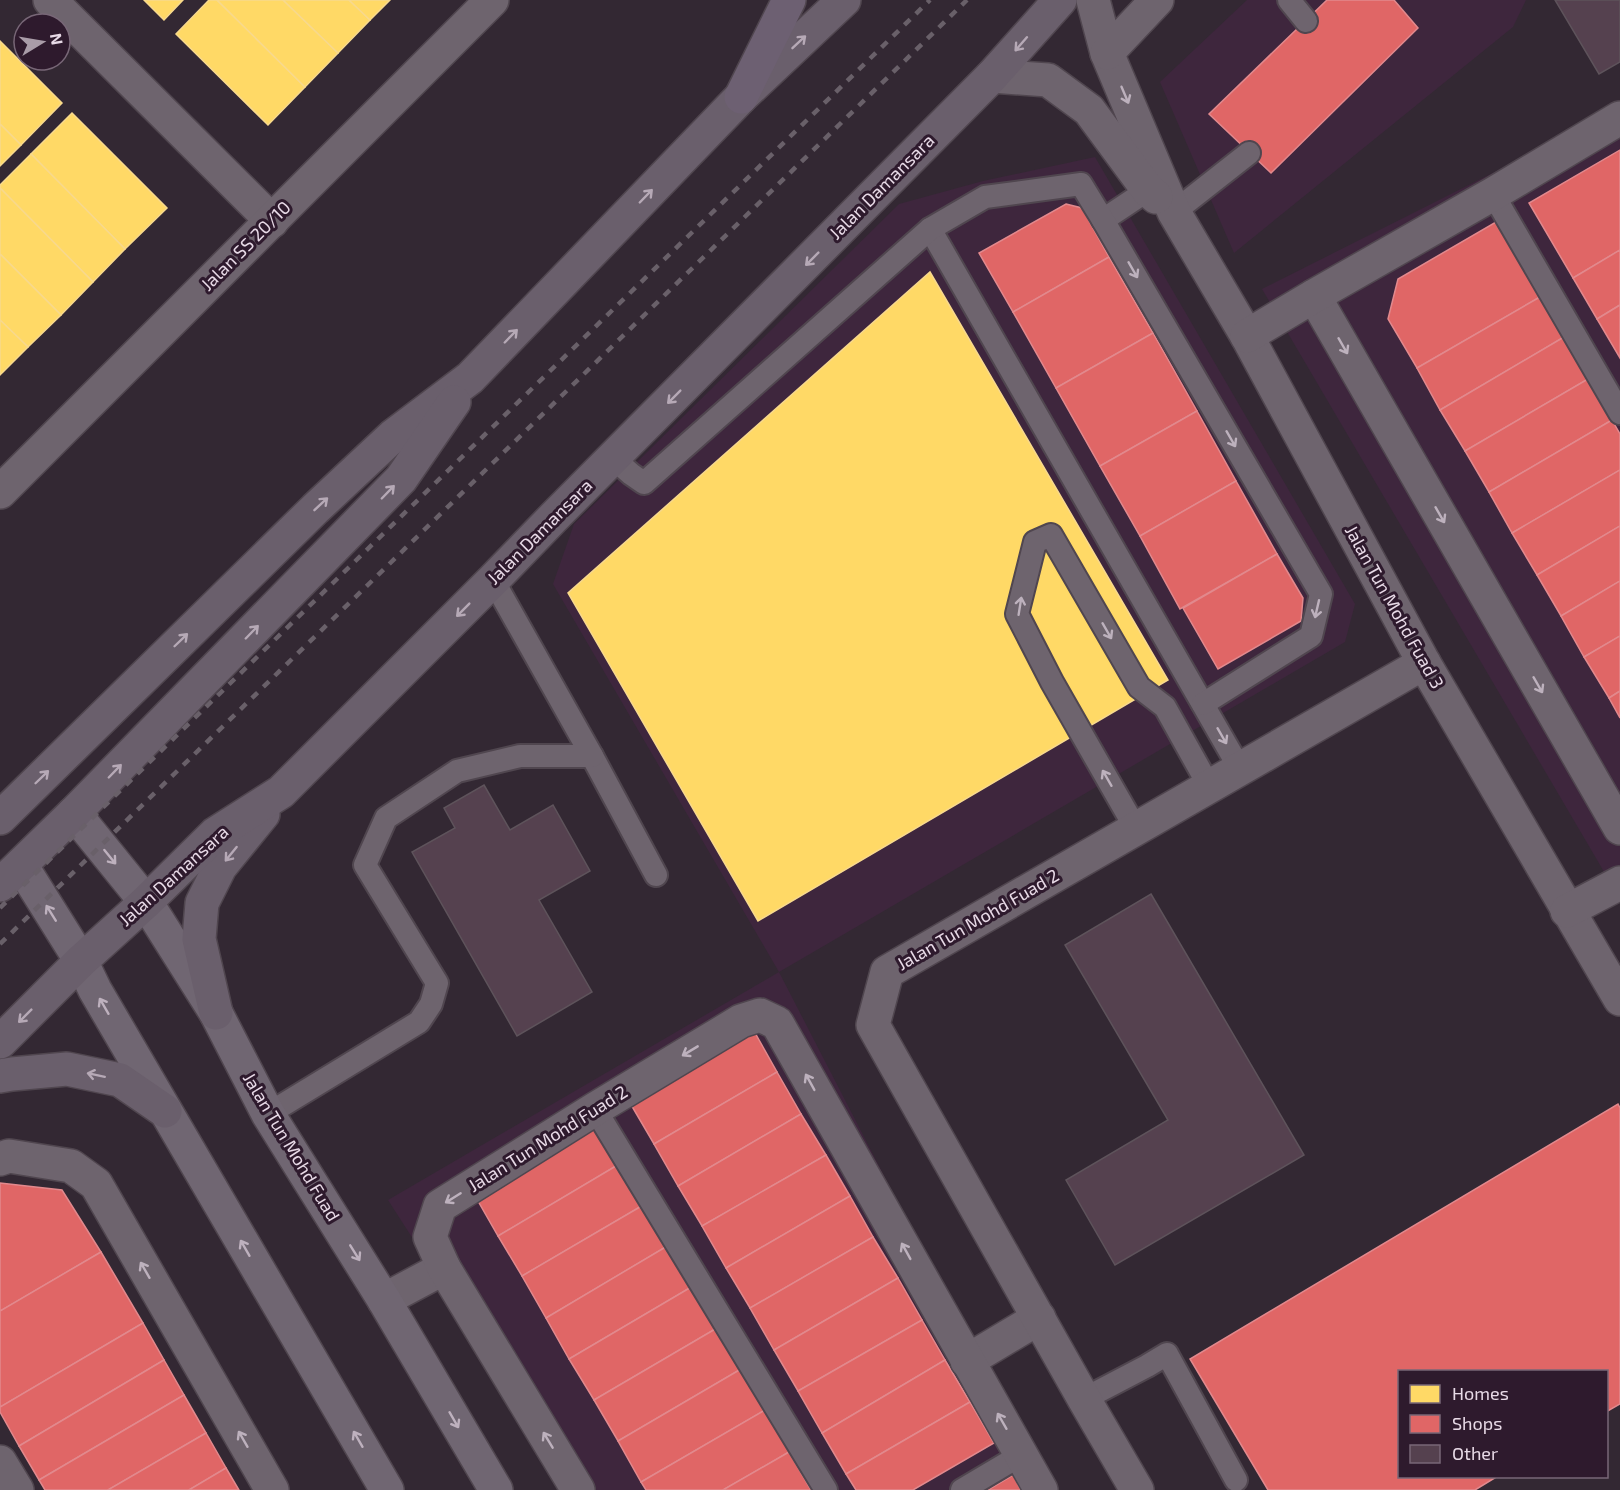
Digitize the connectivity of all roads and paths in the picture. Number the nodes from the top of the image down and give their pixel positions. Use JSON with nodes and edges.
{"nodes":[{"id":1,"x":50,"y":0,"type":"edge"},
{"id":2,"x":492,"y":0,"type":"edge"},
{"id":3,"x":789,"y":0,"type":"edge"},
{"id":4,"x":844,"y":0,"type":"edge"},
{"id":5,"x":1060,"y":0,"type":"edge"},
{"id":6,"x":1093,"y":0,"type":"edge"},
{"id":7,"x":1157,"y":0,"type":"edge"},
{"id":8,"x":1289,"y":0,"type":"edge"},
{"id":9,"x":1306,"y":21,"type":"dead end"},
{"id":10,"x":1107,"y":53,"type":"junction"},
{"id":11,"x":992,"y":76,"type":"junction"},
{"id":12,"x":741,"y":97,"type":"junction"},
{"id":13,"x":1620,"y":118,"type":"edge"},
{"id":14,"x":1249,"y":153,"type":"dead end"},
{"id":15,"x":1148,"y":190,"type":"junction"},
{"id":16,"x":1493,"y":194,"type":"junction"},
{"id":17,"x":1174,"y":212,"type":"junction"},
{"id":18,"x":1103,"y":220,"type":"junction"},
{"id":19,"x":272,"y":221,"type":"junction"},
{"id":20,"x":930,"y":229,"type":"junction"},
{"id":21,"x":1314,"y":296,"type":"junction"},
{"id":22,"x":1247,"y":336,"type":"junction"},
{"id":23,"x":470,"y":378,"type":"junction"},
{"id":24,"x":1620,"y":413,"type":"edge"},
{"id":25,"x":614,"y":458,"type":"junction"},
{"id":26,"x":0,"y":492,"type":"edge"},
{"id":27,"x":493,"y":580,"type":"junction"},
{"id":28,"x":1424,"y":663,"type":"junction"},
{"id":29,"x":1203,"y":704,"type":"junction"},
{"id":30,"x":592,"y":756,"type":"junction"},
{"id":31,"x":1240,"y":769,"type":"junction"},
{"id":32,"x":1209,"y":786,"type":"junction"},
{"id":33,"x":281,"y":792,"type":"junction"},
{"id":34,"x":74,"y":813,"type":"junction"},
{"id":35,"x":0,"y":818,"type":"edge"},
{"id":36,"x":1620,"y":828,"type":"edge"},
{"id":37,"x":1136,"y":829,"type":"junction"},
{"id":38,"x":11,"y":875,"type":"edge"},
{"id":39,"x":656,"y":875,"type":"dead end"},
{"id":40,"x":1620,"y":883,"type":"edge"},
{"id":41,"x":146,"y":902,"type":"junction"},
{"id":42,"x":1568,"y":911,"type":"junction"},
{"id":43,"x":81,"y":961,"type":"junction"},
{"id":44,"x":1620,"y":999,"type":"edge"},
{"id":45,"x":216,"y":1013,"type":"junction"},
{"id":46,"x":0,"y":1042,"type":"edge"},
{"id":47,"x":0,"y":1076,"type":"edge"},
{"id":48,"x":595,"y":1109,"type":"junction"},
{"id":49,"x":165,"y":1111,"type":"junction"},
{"id":50,"x":268,"y":1114,"type":"junction"},
{"id":51,"x":0,"y":1159,"type":"edge"},
{"id":52,"x":444,"y":1268,"type":"junction"},
{"id":53,"x":384,"y":1300,"type":"junction"},
{"id":54,"x":1039,"y":1318,"type":"junction"},
{"id":55,"x":967,"y":1361,"type":"junction"},
{"id":56,"x":1084,"y":1399,"type":"junction"},
{"id":57,"x":1021,"y":1455,"type":"junction"},
{"id":58,"x":0,"y":1462,"type":"edge"},
{"id":59,"x":1236,"y":1480,"type":"dead end"},
{"id":60,"x":16,"y":1490,"type":"edge"},
{"id":61,"x":272,"y":1490,"type":"edge"},
{"id":62,"x":387,"y":1490,"type":"edge"},
{"id":63,"x":496,"y":1490,"type":"edge"},
{"id":64,"x":578,"y":1490,"type":"edge"},
{"id":65,"x":826,"y":1490,"type":"edge"},
{"id":66,"x":962,"y":1490,"type":"edge"},
{"id":67,"x":1041,"y":1490,"type":"edge"},
{"id":68,"x":1137,"y":1490,"type":"edge"}],
"edges":[{"from":1,"to":19,"type":"street"},
{"from":2,"to":19,"type":"street","name":"Jalan SS 20/10"},
{"from":3,"to":12,"type":"highway"},
{"from":12,"to":4,"type":"main road","one_way":true},
{"from":5,"to":11,"type":"main road","name":"Jalan Damansara","one_way":true},
{"from":6,"to":10,"type":"street","name":"Jalan Tun Mohd Fuad 3"},
{"from":7,"to":10,"type":"street"},
{"from":8,"to":9,"type":"lane"},
{"from":10,"to":17,"type":"street","name":"Jalan Tun Mohd Fuad 3","one_way":true},
{"from":11,"to":15,"type":"street","name":"Jalan Tun Mohd Fuad 3"},
{"from":11,"to":25,"type":"main road","name":"Jalan Damansara","one_way":true},
{"from":23,"to":12,"type":"main road","one_way":true},
{"from":13,"to":16,"type":"street"},
{"from":14,"to":17,"type":"lane"},
{"from":15,"to":17,"type":"street","name":"Jalan Tun Mohd Fuad 3"},
{"from":15,"to":18,"type":"lane"},
{"from":16,"to":21,"type":"street"},
{"from":16,"to":24,"type":"lane"},
{"from":17,"to":22,"type":"street","name":"Jalan Tun Mohd Fuad 3"},
{"from":18,"to":20,"type":"lane"},
{"from":18,"to":29,"type":"lane","one_way":true},
{"from":19,"to":26,"type":"street","name":"Jalan SS 20/10"},
{"from":20,"to":25,"type":"lane"},
{"from":20,"to":29,"type":"lane"},
{"from":21,"to":22,"type":"street"},
{"from":21,"to":36,"type":"street","one_way":true},
{"from":22,"to":28,"type":"street","name":"Jalan Tun Mohd Fuad 3"},
{"from":34,"to":23,"type":"main road","one_way":true},
{"from":35,"to":23,"type":"main road","one_way":true},
{"from":25,"to":27,"type":"main road","name":"Jalan Damansara"},
{"from":27,"to":30,"type":"lane"},
{"from":27,"to":33,"type":"main road","name":"Jalan Damansara","one_way":true},
{"from":28,"to":31,"type":"street","name":"Jalan Tun Mohd Fuad 2"},
{"from":28,"to":42,"type":"street","name":"Jalan Tun Mohd Fuad 3"},
{"from":29,"to":31,"type":"lane","one_way":true},
{"from":30,"to":39,"type":"lane"},
{"from":30,"to":50,"type":"lane"},
{"from":31,"to":32,"type":"street","name":"Jalan Tun Mohd Fuad 2"},
{"from":32,"to":37,"type":"street","name":"Jalan Tun Mohd Fuad 2"},
{"from":37,"to":32,"type":"lane","one_way":true},
{"from":33,"to":41,"type":"main road","name":"Jalan Damansara"},
{"from":33,"to":45,"type":"main road","one_way":true},
{"from":34,"to":38,"type":"main road"},
{"from":34,"to":41,"type":"main road","name":"Jalan Tun Mohd Fuad","one_way":true},
{"from":37,"to":54,"type":"street","name":"Jalan Tun Mohd Fuad 2"},
{"from":43,"to":38,"type":"main road","one_way":true},
{"from":40,"to":42,"type":"street"},
{"from":41,"to":43,"type":"main road","name":"Jalan Damansara"},
{"from":41,"to":45,"type":"main road","name":"Jalan Tun Mohd Fuad"},
{"from":42,"to":44,"type":"street","name":"Jalan Tun Mohd Fuad 3"},
{"from":43,"to":46,"type":"main road","name":"Jalan Damansara","one_way":true},
{"from":49,"to":43,"type":"main road","one_way":true},
{"from":45,"to":50,"type":"main road","name":"Jalan Tun Mohd Fuad"},
{"from":49,"to":47,"type":"main road","one_way":true},
{"from":48,"to":52,"type":"street","name":"Jalan Tun Mohd Fuad 2","one_way":true},
{"from":55,"to":48,"type":"street","name":"Jalan Tun Mohd Fuad 2","one_way":true},
{"from":48,"to":65,"type":"lane"},
{"from":62,"to":49,"type":"main road","one_way":true},
{"from":50,"to":53,"type":"main road","name":"Jalan Tun Mohd Fuad","one_way":true},
{"from":61,"to":51,"type":"street","one_way":true},
{"from":52,"to":53,"type":"street"},
{"from":64,"to":52,"type":"street","one_way":true},
{"from":53,"to":63,"type":"main road","name":"Jalan Tun Mohd Fuad","one_way":true},
{"from":54,"to":55,"type":"street"},
{"from":54,"to":56,"type":"street","name":"Jalan Tun Mohd Fuad 2"},
{"from":57,"to":55,"type":"street","name":"Jalan Tun Mohd Fuad 2","one_way":true},
{"from":56,"to":59,"type":"lane"},
{"from":56,"to":68,"type":"street","name":"Jalan Tun Mohd Fuad 2"},
{"from":57,"to":66,"type":"lane"},
{"from":57,"to":67,"type":"street","name":"Jalan Tun Mohd Fuad 2"},
{"from":58,"to":60,"type":"street"}]}
